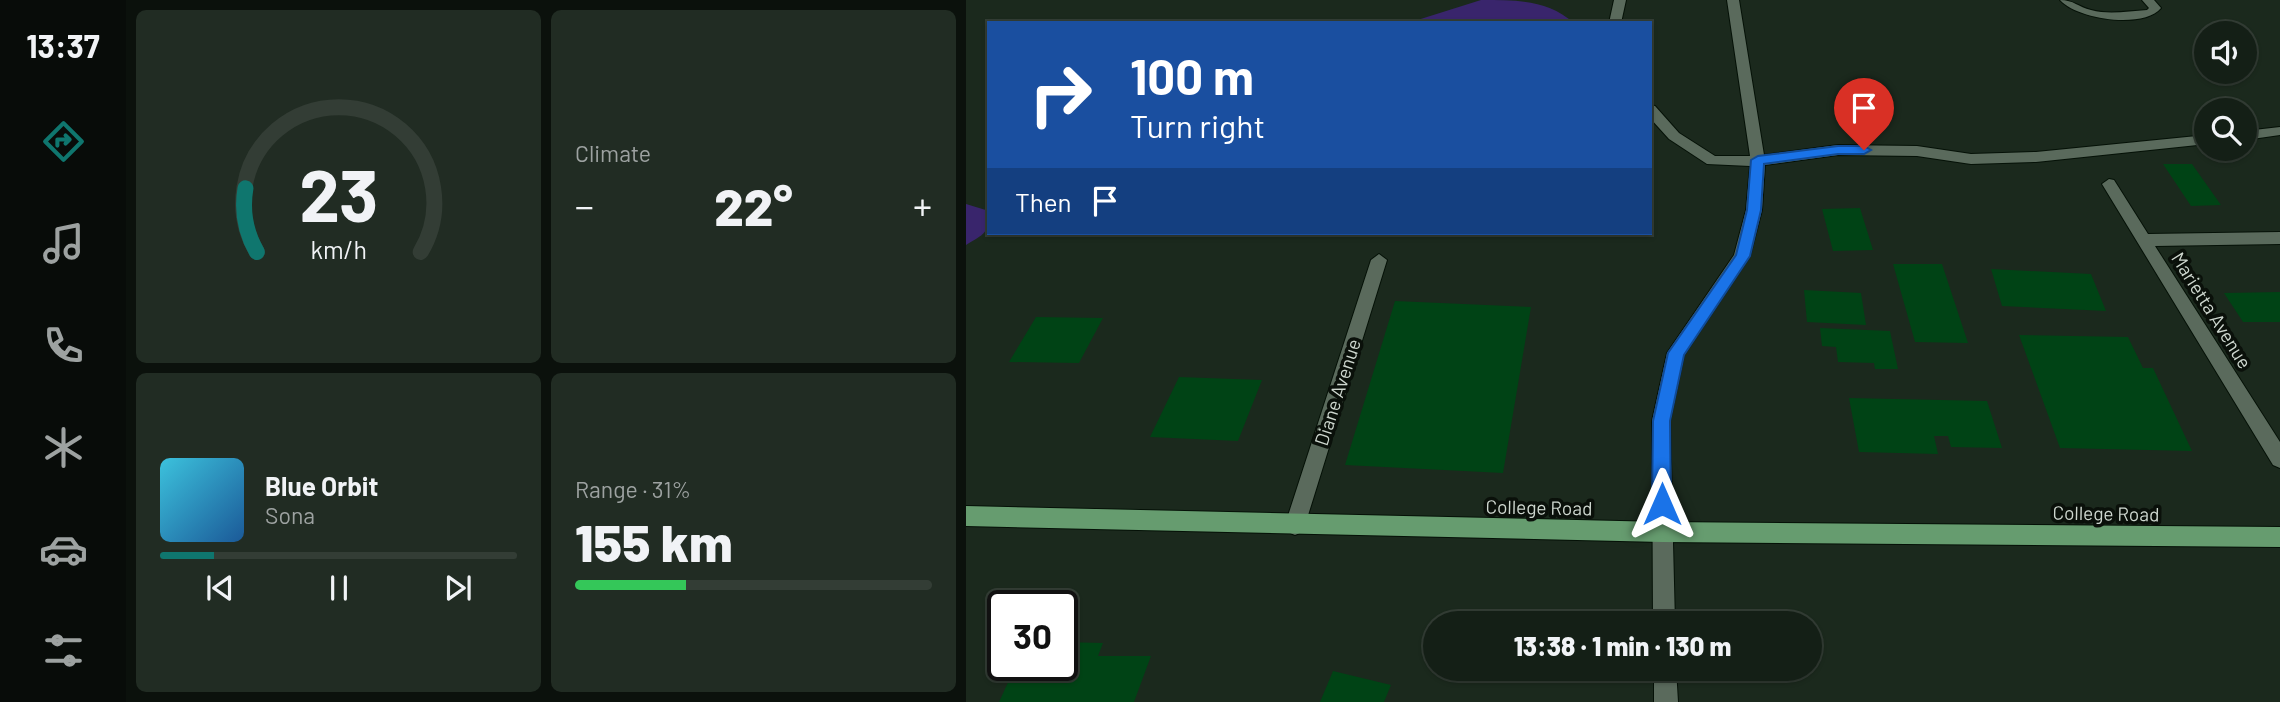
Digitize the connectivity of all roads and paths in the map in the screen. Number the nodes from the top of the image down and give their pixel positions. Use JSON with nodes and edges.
{"nodes":[{"id":1,"x":1620,"y":0,"type":"edge"},
{"id":2,"x":1732,"y":0,"type":"edge"},
{"id":3,"x":2066,"y":0,"type":"edge"},
{"id":4,"x":2148,"y":0,"type":"edge"},
{"id":5,"x":1615,"y":21,"type":"edge"},
{"id":6,"x":1652,"y":111,"type":"edge"},
{"id":7,"x":2280,"y":131,"type":"edge"},
{"id":8,"x":2257,"y":134,"type":"edge"},
{"id":9,"x":2194,"y":140,"type":"edge"},
{"id":10,"x":1758,"y":160,"type":"junction"},
{"id":11,"x":2109,"y":184,"type":"dead end"},
{"id":12,"x":2280,"y":238,"type":"edge"},
{"id":13,"x":2144,"y":240,"type":"junction"},
{"id":14,"x":1379,"y":260,"type":"dead end"},
{"id":15,"x":2280,"y":459,"type":"edge"},
{"id":16,"x":966,"y":516,"type":"edge"},
{"id":17,"x":1295,"y":525,"type":"junction"},
{"id":18,"x":1662,"y":532,"type":"junction"},
{"id":19,"x":2280,"y":537,"type":"edge"},
{"id":20,"x":1664,"y":611,"type":"edge"},
{"id":21,"x":1665,"y":681,"type":"edge"},
{"id":22,"x":1666,"y":702,"type":"edge"}],
"edges":[{"from":1,"to":5,"type":"street"},
{"from":2,"to":10,"type":"street"},
{"from":3,"to":4,"type":"street"},
{"from":6,"to":10,"type":"street"},
{"from":7,"to":8,"type":"street"},
{"from":9,"to":10,"type":"street"},
{"from":10,"to":18,"type":"street"},
{"from":11,"to":13,"type":"street","name":"Marietta Avenue"},
{"from":12,"to":13,"type":"street"},
{"from":13,"to":15,"type":"street","name":"Marietta Avenue"},
{"from":14,"to":17,"type":"street","name":"Diane Avenue"},
{"from":16,"to":17,"type":"main road","name":"College Road"},
{"from":17,"to":18,"type":"main road","name":"College Road"},
{"from":18,"to":19,"type":"main road","name":"College Road"},
{"from":18,"to":20,"type":"street"},
{"from":21,"to":22,"type":"street"}]}
